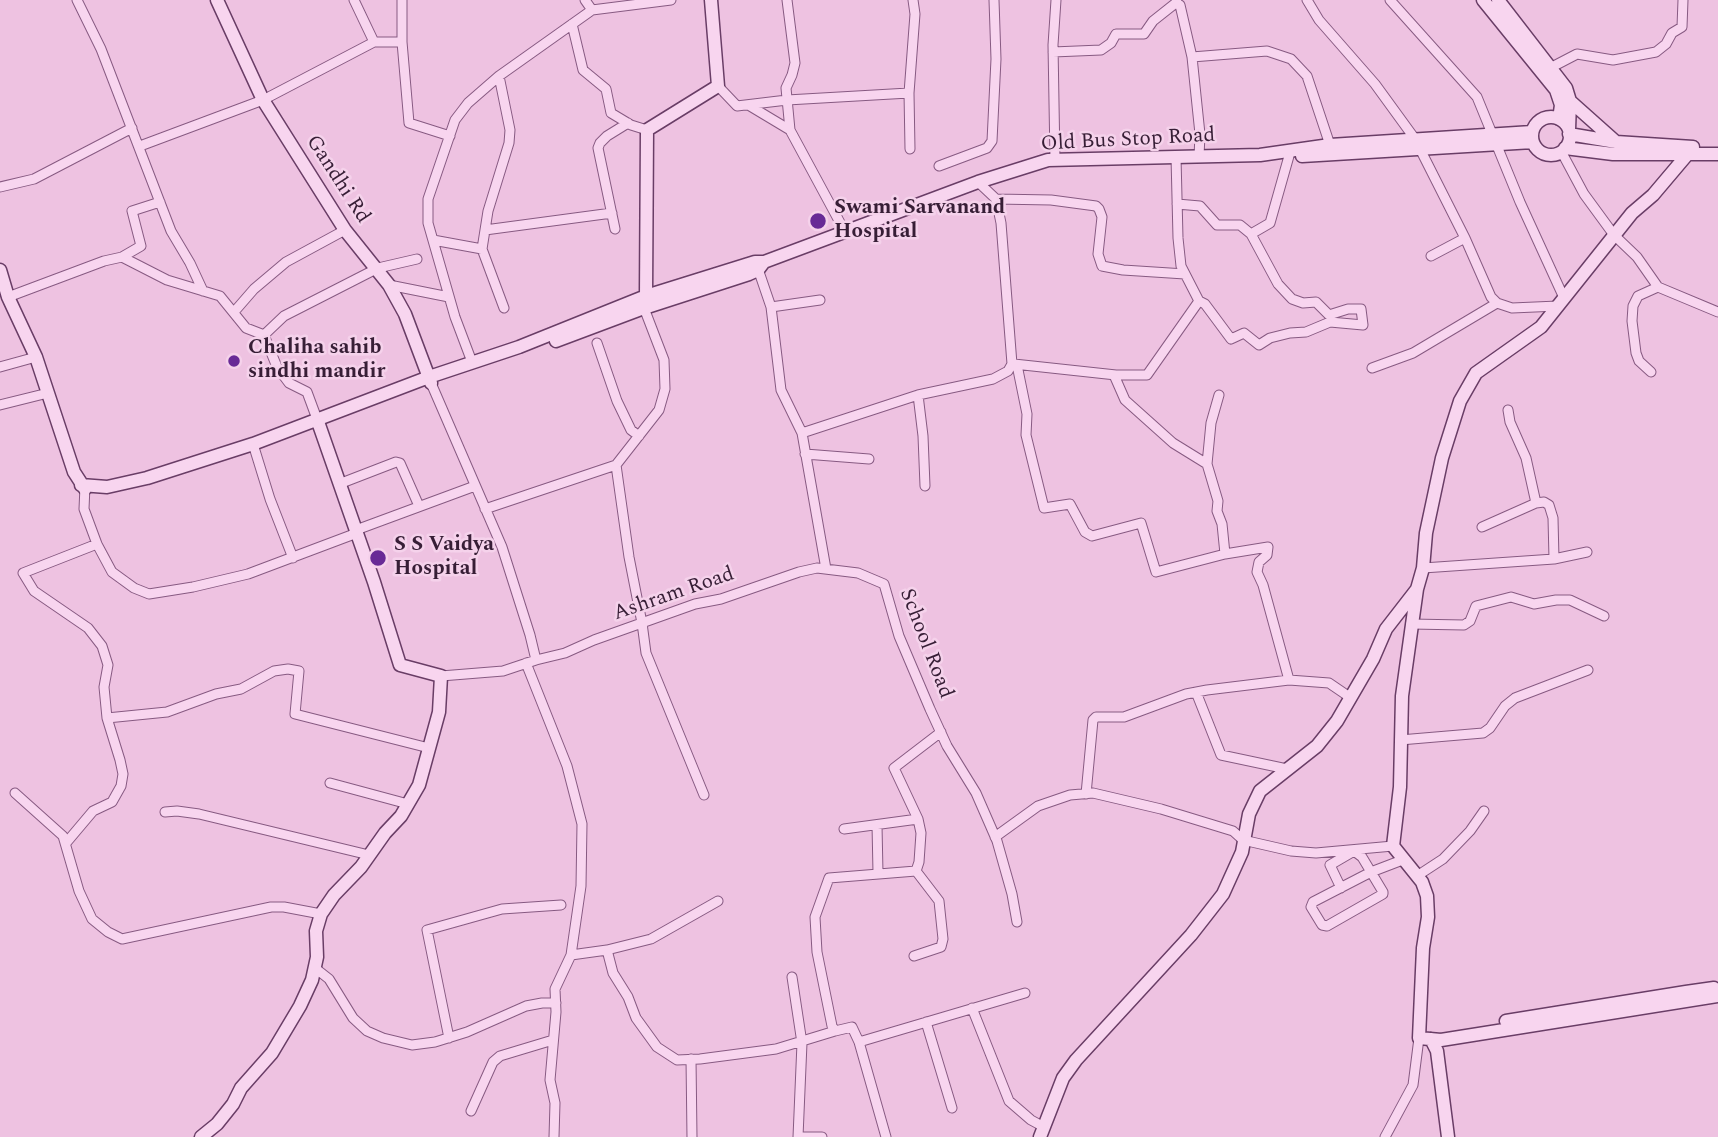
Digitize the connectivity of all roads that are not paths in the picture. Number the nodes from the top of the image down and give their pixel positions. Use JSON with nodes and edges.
{"nodes":[{"id":1,"x":77,"y":0,"type":"edge"},
{"id":2,"x":218,"y":0,"type":"edge"},
{"id":3,"x":354,"y":0,"type":"edge"},
{"id":4,"x":402,"y":0,"type":"edge"},
{"id":5,"x":585,"y":0,"type":"edge"},
{"id":6,"x":671,"y":0,"type":"edge"},
{"id":7,"x":711,"y":0,"type":"edge"},
{"id":8,"x":788,"y":0,"type":"edge"},
{"id":9,"x":913,"y":0,"type":"edge"},
{"id":10,"x":994,"y":0,"type":"edge"},
{"id":11,"x":1056,"y":0,"type":"edge"},
{"id":12,"x":1307,"y":0,"type":"edge"},
{"id":13,"x":1390,"y":0,"type":"edge"},
{"id":14,"x":1483,"y":0,"type":"edge"},
{"id":15,"x":1498,"y":0,"type":"edge"},
{"id":16,"x":1683,"y":0,"type":"edge"},
{"id":17,"x":1178,"y":2,"type":"edge"},
{"id":18,"x":592,"y":10,"type":"junction"},
{"id":19,"x":572,"y":24,"type":"junction"},
{"id":20,"x":374,"y":42,"type":"junction"},
{"id":21,"x":402,"y":42,"type":"junction"},
{"id":22,"x":1053,"y":52,"type":"junction"},
{"id":23,"x":1192,"y":57,"type":"junction"},
{"id":24,"x":1552,"y":67,"type":"junction"},
{"id":25,"x":499,"y":76,"type":"junction"},
{"id":26,"x":718,"y":86,"type":"junction"},
{"id":27,"x":909,"y":93,"type":"junction"},
{"id":28,"x":263,"y":100,"type":"junction"},
{"id":29,"x":787,"y":100,"type":"junction"},
{"id":30,"x":1570,"y":101,"type":"junction"},
{"id":31,"x":748,"y":105,"type":"junction"},
{"id":32,"x":1559,"y":119,"type":"junction"},
{"id":33,"x":628,"y":123,"type":"junction"},
{"id":34,"x":132,"y":128,"type":"junction"},
{"id":35,"x":647,"y":130,"type":"junction"},
{"id":36,"x":790,"y":130,"type":"junction"},
{"id":37,"x":1569,"y":132,"type":"junction"},
{"id":38,"x":450,"y":136,"type":"junction"},
{"id":39,"x":1532,"y":137,"type":"junction"},
{"id":40,"x":1493,"y":138,"type":"junction"},
{"id":41,"x":1616,"y":142,"type":"junction"},
{"id":42,"x":1417,"y":144,"type":"junction"},
{"id":43,"x":1330,"y":145,"type":"junction"},
{"id":44,"x":139,"y":146,"type":"junction"},
{"id":45,"x":910,"y":149,"type":"dead end"},
{"id":46,"x":1355,"y":149,"type":"junction"},
{"id":47,"x":1563,"y":150,"type":"junction"},
{"id":48,"x":1714,"y":151,"type":"edge"},
{"id":49,"x":1686,"y":152,"type":"junction"},
{"id":50,"x":1260,"y":155,"type":"junction"},
{"id":51,"x":1289,"y":156,"type":"junction"},
{"id":52,"x":1199,"y":157,"type":"junction"},
{"id":53,"x":1176,"y":158,"type":"junction"},
{"id":54,"x":1055,"y":160,"type":"junction"},
{"id":55,"x":939,"y":166,"type":"dead end"},
{"id":56,"x":978,"y":182,"type":"junction"},
{"id":57,"x":0,"y":187,"type":"edge"},
{"id":58,"x":996,"y":199,"type":"junction"},
{"id":59,"x":160,"y":202,"type":"junction"},
{"id":60,"x":1178,"y":204,"type":"junction"},
{"id":61,"x":612,"y":213,"type":"junction"},
{"id":62,"x":615,"y":229,"type":"dead end"},
{"id":63,"x":345,"y":230,"type":"junction"},
{"id":64,"x":485,"y":230,"type":"junction"},
{"id":65,"x":844,"y":230,"type":"junction"},
{"id":66,"x":1251,"y":234,"type":"junction"},
{"id":67,"x":1614,"y":235,"type":"junction"},
{"id":68,"x":1465,"y":238,"type":"junction"},
{"id":69,"x":433,"y":240,"type":"junction"},
{"id":70,"x":482,"y":249,"type":"junction"},
{"id":71,"x":1431,"y":256,"type":"dead end"},
{"id":72,"x":122,"y":257,"type":"junction"},
{"id":73,"x":417,"y":259,"type":"dead end"},
{"id":74,"x":759,"y":264,"type":"junction"},
{"id":75,"x":378,"y":268,"type":"junction"},
{"id":76,"x":0,"y":270,"type":"edge"},
{"id":77,"x":1185,"y":274,"type":"junction"},
{"id":78,"x":1652,"y":279,"type":"junction"},
{"id":79,"x":389,"y":285,"type":"junction"},
{"id":80,"x":203,"y":291,"type":"junction"},
{"id":81,"x":8,"y":297,"type":"junction"},
{"id":82,"x":449,"y":297,"type":"junction"},
{"id":83,"x":820,"y":300,"type":"dead end"},
{"id":84,"x":1199,"y":301,"type":"junction"},
{"id":85,"x":645,"y":302,"type":"junction"},
{"id":86,"x":1497,"y":303,"type":"junction"},
{"id":87,"x":1558,"y":305,"type":"junction"},
{"id":88,"x":771,"y":307,"type":"junction"},
{"id":89,"x":504,"y":308,"type":"dead end"},
{"id":90,"x":234,"y":312,"type":"junction"},
{"id":91,"x":1718,"y":312,"type":"edge"},
{"id":92,"x":264,"y":335,"type":"junction"},
{"id":93,"x":597,"y":343,"type":"dead end"},
{"id":94,"x":36,"y":357,"type":"junction"},
{"id":95,"x":472,"y":362,"type":"junction"},
{"id":96,"x":1015,"y":365,"type":"junction"},
{"id":97,"x":0,"y":367,"type":"edge"},
{"id":98,"x":1372,"y":368,"type":"dead end"},
{"id":99,"x":1651,"y":372,"type":"dead end"},
{"id":100,"x":1114,"y":375,"type":"junction"},
{"id":101,"x":430,"y":380,"type":"junction"},
{"id":102,"x":48,"y":393,"type":"junction"},
{"id":103,"x":918,"y":395,"type":"junction"},
{"id":104,"x":1219,"y":395,"type":"dead end"},
{"id":105,"x":0,"y":405,"type":"edge"},
{"id":106,"x":1508,"y":410,"type":"dead end"},
{"id":107,"x":318,"y":423,"type":"junction"},
{"id":108,"x":802,"y":433,"type":"junction"},
{"id":109,"x":639,"y":436,"type":"junction"},
{"id":110,"x":255,"y":447,"type":"junction"},
{"id":111,"x":805,"y":454,"type":"junction"},
{"id":112,"x":869,"y":459,"type":"dead end"},
{"id":113,"x":1207,"y":464,"type":"junction"},
{"id":114,"x":616,"y":465,"type":"junction"},
{"id":115,"x":339,"y":484,"type":"junction"},
{"id":116,"x":475,"y":486,"type":"junction"},
{"id":117,"x":925,"y":486,"type":"dead end"},
{"id":118,"x":83,"y":487,"type":"junction"},
{"id":119,"x":1536,"y":503,"type":"junction"},
{"id":120,"x":419,"y":506,"type":"junction"},
{"id":121,"x":485,"y":509,"type":"junction"},
{"id":122,"x":1482,"y":527,"type":"dead end"},
{"id":123,"x":357,"y":531,"type":"junction"},
{"id":124,"x":97,"y":544,"type":"junction"},
{"id":125,"x":1587,"y":552,"type":"dead end"},
{"id":126,"x":1226,"y":554,"type":"junction"},
{"id":127,"x":293,"y":558,"type":"junction"},
{"id":128,"x":1555,"y":559,"type":"junction"},
{"id":129,"x":825,"y":569,"type":"junction"},
{"id":130,"x":1423,"y":569,"type":"junction"},
{"id":131,"x":1417,"y":589,"type":"junction"},
{"id":132,"x":1604,"y":616,"type":"dead end"},
{"id":133,"x":642,"y":623,"type":"junction"},
{"id":134,"x":1411,"y":624,"type":"junction"},
{"id":135,"x":536,"y":660,"type":"junction"},
{"id":136,"x":526,"y":663,"type":"junction"},
{"id":137,"x":1588,"y":670,"type":"dead end"},
{"id":138,"x":441,"y":676,"type":"junction"},
{"id":139,"x":1289,"y":680,"type":"junction"},
{"id":140,"x":1196,"y":692,"type":"junction"},
{"id":141,"x":1351,"y":698,"type":"junction"},
{"id":142,"x":107,"y":718,"type":"junction"},
{"id":143,"x":941,"y":732,"type":"junction"},
{"id":144,"x":1399,"y":740,"type":"junction"},
{"id":145,"x":429,"y":748,"type":"junction"},
{"id":146,"x":1287,"y":769,"type":"junction"},
{"id":147,"x":330,"y":783,"type":"dead end"},
{"id":148,"x":15,"y":793,"type":"dead end"},
{"id":149,"x":1086,"y":794,"type":"junction"},
{"id":150,"x":704,"y":795,"type":"dead end"},
{"id":151,"x":408,"y":803,"type":"junction"},
{"id":152,"x":1484,"y":811,"type":"dead end"},
{"id":153,"x":165,"y":812,"type":"dead end"},
{"id":154,"x":918,"y":819,"type":"junction"},
{"id":155,"x":877,"y":825,"type":"junction"},
{"id":156,"x":844,"y":829,"type":"dead end"},
{"id":157,"x":995,"y":836,"type":"junction"},
{"id":158,"x":1243,"y":840,"type":"junction"},
{"id":159,"x":66,"y":843,"type":"junction"},
{"id":160,"x":1393,"y":846,"type":"junction"},
{"id":161,"x":369,"y":855,"type":"junction"},
{"id":162,"x":1405,"y":859,"type":"junction"},
{"id":163,"x":916,"y":871,"type":"junction"},
{"id":164,"x":1371,"y":872,"type":"junction"},
{"id":165,"x":878,"y":873,"type":"junction"},
{"id":166,"x":1417,"y":876,"type":"junction"},
{"id":167,"x":1341,"y":888,"type":"junction"},
{"id":168,"x":718,"y":901,"type":"dead end"},
{"id":169,"x":561,"y":905,"type":"dead end"},
{"id":170,"x":321,"y":914,"type":"junction"},
{"id":171,"x":1017,"y":922,"type":"dead end"},
{"id":172,"x":607,"y":950,"type":"junction"},
{"id":173,"x":571,"y":955,"type":"junction"},
{"id":174,"x":914,"y":956,"type":"dead end"},
{"id":175,"x":315,"y":968,"type":"junction"},
{"id":176,"x":792,"y":977,"type":"dead end"},
{"id":177,"x":1025,"y":993,"type":"dead end"},
{"id":178,"x":1718,"y":993,"type":"edge"},
{"id":179,"x":556,"y":1003,"type":"junction"},
{"id":180,"x":972,"y":1008,"type":"junction"},
{"id":181,"x":926,"y":1022,"type":"junction"},
{"id":182,"x":835,"y":1031,"type":"junction"},
{"id":183,"x":449,"y":1038,"type":"junction"},
{"id":184,"x":1425,"y":1039,"type":"junction"},
{"id":185,"x":553,"y":1041,"type":"junction"},
{"id":186,"x":859,"y":1042,"type":"junction"},
{"id":187,"x":802,"y":1043,"type":"junction"},
{"id":188,"x":691,"y":1059,"type":"junction"},
{"id":189,"x":953,"y":1108,"type":"dead end"},
{"id":190,"x":471,"y":1111,"type":"dead end"},
{"id":191,"x":1042,"y":1132,"type":"edge"},
{"id":192,"x":1384,"y":1136,"type":"edge"},
{"id":193,"x":201,"y":1137,"type":"edge"},
{"id":194,"x":554,"y":1137,"type":"edge"},
{"id":195,"x":692,"y":1137,"type":"edge"},
{"id":196,"x":798,"y":1137,"type":"edge"},
{"id":197,"x":822,"y":1137,"type":"edge"},
{"id":198,"x":886,"y":1137,"type":"edge"},
{"id":199,"x":1448,"y":1137,"type":"edge"}],
"edges":[{"from":1,"to":34,"type":"street"},
{"from":2,"to":28,"type":"street","name":"Gandhi Rd"},
{"from":3,"to":20,"type":"street"},
{"from":4,"to":21,"type":"street"},
{"from":5,"to":18,"type":"street"},
{"from":6,"to":18,"type":"street"},
{"from":7,"to":26,"type":"street"},
{"from":8,"to":29,"type":"street"},
{"from":9,"to":27,"type":"street"},
{"from":10,"to":55,"type":"street"},
{"from":11,"to":22,"type":"street"},
{"from":12,"to":42,"type":"street"},
{"from":13,"to":40,"type":"street"},
{"from":14,"to":32,"type":"street"},
{"from":15,"to":24,"type":"street"},
{"from":16,"to":24,"type":"street"},
{"from":17,"to":22,"type":"street"},
{"from":17,"to":23,"type":"street"},
{"from":18,"to":19,"type":"street"},
{"from":19,"to":25,"type":"street"},
{"from":19,"to":33,"type":"street"},
{"from":20,"to":21,"type":"street"},
{"from":20,"to":28,"type":"street"},
{"from":21,"to":38,"type":"street"},
{"from":22,"to":54,"type":"street"},
{"from":23,"to":43,"type":"street"},
{"from":23,"to":52,"type":"street"},
{"from":24,"to":30,"type":"street"},
{"from":25,"to":38,"type":"street"},
{"from":25,"to":64,"type":"street"},
{"from":26,"to":31,"type":"street"},
{"from":26,"to":35,"type":"street"},
{"from":27,"to":29,"type":"street"},
{"from":27,"to":45,"type":"street"},
{"from":28,"to":44,"type":"street"},
{"from":28,"to":63,"type":"street","name":"Gandhi Rd"},
{"from":29,"to":31,"type":"street"},
{"from":29,"to":36,"type":"street"},
{"from":30,"to":37,"type":"street"},
{"from":30,"to":41,"type":"street"},
{"from":31,"to":36,"type":"street"},
{"from":32,"to":37,"type":"street"},
{"from":32,"to":39,"type":"street"},
{"from":33,"to":35,"type":"street"},
{"from":33,"to":61,"type":"street"},
{"from":34,"to":44,"type":"street"},
{"from":34,"to":57,"type":"street"},
{"from":35,"to":85,"type":"street"},
{"from":36,"to":65,"type":"street"},
{"from":37,"to":41,"type":"street"},
{"from":37,"to":47,"type":"street"},
{"from":38,"to":69,"type":"street"},
{"from":39,"to":40,"type":"street","name":"Old Bus Stop Road"},
{"from":39,"to":47,"type":"street"},
{"from":40,"to":42,"type":"street","name":"Old Bus Stop Road"},
{"from":40,"to":87,"type":"street"},
{"from":41,"to":49,"type":"street"},
{"from":42,"to":46,"type":"street","name":"Old Bus Stop Road"},
{"from":42,"to":68,"type":"street"},
{"from":43,"to":46,"type":"street","name":"Old Bus Stop Road"},
{"from":43,"to":50,"type":"street","name":"Old Bus Stop Road"},
{"from":44,"to":59,"type":"street"},
{"from":46,"to":51,"type":"street","name":"Old Bus Stop Road"},
{"from":47,"to":49,"type":"street"},
{"from":47,"to":67,"type":"street"},
{"from":48,"to":49,"type":"street"},
{"from":49,"to":67,"type":"street"},
{"from":50,"to":51,"type":"street","name":"Old Bus Stop Road"},
{"from":50,"to":52,"type":"street","name":"Old Bus Stop Road"},
{"from":51,"to":66,"type":"street"},
{"from":52,"to":53,"type":"street","name":"Old Bus Stop Road"},
{"from":53,"to":54,"type":"street","name":"Old Bus Stop Road"},
{"from":53,"to":60,"type":"street"},
{"from":54,"to":56,"type":"street","name":"Old Bus Stop Road"},
{"from":56,"to":58,"type":"street"},
{"from":56,"to":65,"type":"street","name":"Old Bus Stop Road"},
{"from":58,"to":77,"type":"street"},
{"from":58,"to":96,"type":"street"},
{"from":59,"to":72,"type":"street"},
{"from":59,"to":80,"type":"street"},
{"from":60,"to":66,"type":"street"},
{"from":60,"to":77,"type":"street"},
{"from":61,"to":62,"type":"street"},
{"from":61,"to":64,"type":"street"},
{"from":63,"to":75,"type":"street","name":"Gandhi Rd"},
{"from":63,"to":90,"type":"street"},
{"from":64,"to":70,"type":"street"},
{"from":65,"to":74,"type":"street","name":"Old Bus Stop Road"},
{"from":66,"to":84,"type":"street"},
{"from":67,"to":78,"type":"street"},
{"from":67,"to":87,"type":"street"},
{"from":68,"to":71,"type":"street"},
{"from":68,"to":86,"type":"street"},
{"from":69,"to":70,"type":"street"},
{"from":69,"to":82,"type":"street"},
{"from":70,"to":89,"type":"street"},
{"from":72,"to":80,"type":"street"},
{"from":72,"to":81,"type":"street"},
{"from":73,"to":75,"type":"street"},
{"from":74,"to":85,"type":"street","name":"Old Bus Stop Road"},
{"from":74,"to":88,"type":"street"},
{"from":75,"to":79,"type":"street","name":"Gandhi Rd"},
{"from":75,"to":92,"type":"street"},
{"from":76,"to":81,"type":"street"},
{"from":77,"to":84,"type":"street"},
{"from":78,"to":91,"type":"street"},
{"from":78,"to":99,"type":"street"},
{"from":79,"to":82,"type":"street"},
{"from":79,"to":101,"type":"street","name":"Gandhi Rd"},
{"from":80,"to":90,"type":"street"},
{"from":81,"to":94,"type":"street"},
{"from":82,"to":95,"type":"street"},
{"from":83,"to":88,"type":"street"},
{"from":84,"to":100,"type":"street"},
{"from":85,"to":95,"type":"street"},
{"from":85,"to":101,"type":"street"},
{"from":85,"to":109,"type":"street"},
{"from":86,"to":87,"type":"street"},
{"from":86,"to":98,"type":"street"},
{"from":87,"to":130,"type":"street"},
{"from":88,"to":108,"type":"street"},
{"from":90,"to":92,"type":"street"},
{"from":92,"to":107,"type":"street"},
{"from":93,"to":109,"type":"street"},
{"from":94,"to":97,"type":"street"},
{"from":94,"to":102,"type":"street"},
{"from":95,"to":101,"type":"street"},
{"from":96,"to":100,"type":"street"},
{"from":96,"to":103,"type":"street"},
{"from":96,"to":126,"type":"street"},
{"from":100,"to":113,"type":"street"},
{"from":101,"to":107,"type":"street"},
{"from":101,"to":116,"type":"street"},
{"from":102,"to":105,"type":"street"},
{"from":102,"to":118,"type":"street"},
{"from":103,"to":108,"type":"street"},
{"from":103,"to":117,"type":"street"},
{"from":104,"to":113,"type":"street"},
{"from":106,"to":119,"type":"street"},
{"from":107,"to":110,"type":"street"},
{"from":107,"to":115,"type":"street"},
{"from":108,"to":111,"type":"street"},
{"from":109,"to":114,"type":"street"},
{"from":110,"to":118,"type":"street"},
{"from":110,"to":127,"type":"street"},
{"from":111,"to":112,"type":"street"},
{"from":111,"to":129,"type":"street"},
{"from":113,"to":126,"type":"street"},
{"from":114,"to":121,"type":"street"},
{"from":114,"to":133,"type":"street"},
{"from":115,"to":120,"type":"street"},
{"from":115,"to":123,"type":"street"},
{"from":116,"to":120,"type":"street"},
{"from":116,"to":121,"type":"street"},
{"from":118,"to":124,"type":"street"},
{"from":119,"to":122,"type":"street"},
{"from":119,"to":128,"type":"street"},
{"from":120,"to":123,"type":"street"},
{"from":121,"to":135,"type":"street"},
{"from":123,"to":127,"type":"street"},
{"from":123,"to":138,"type":"street"},
{"from":124,"to":127,"type":"street"},
{"from":124,"to":142,"type":"street"},
{"from":125,"to":128,"type":"street"},
{"from":126,"to":139,"type":"street"},
{"from":128,"to":130,"type":"street"},
{"from":129,"to":133,"type":"street","name":"Ashram Road"},
{"from":129,"to":143,"type":"street","name":"School Road"},
{"from":130,"to":131,"type":"street"},
{"from":131,"to":134,"type":"street"},
{"from":131,"to":141,"type":"street"},
{"from":132,"to":134,"type":"street"},
{"from":133,"to":135,"type":"street","name":"Ashram Road"},
{"from":133,"to":150,"type":"street"},
{"from":134,"to":144,"type":"street"},
{"from":135,"to":136,"type":"street","name":"Ashram Road"},
{"from":136,"to":138,"type":"street","name":"Ashram Road"},
{"from":136,"to":173,"type":"street"},
{"from":137,"to":144,"type":"street"},
{"from":138,"to":145,"type":"street"},
{"from":139,"to":140,"type":"street"},
{"from":139,"to":141,"type":"street"},
{"from":140,"to":146,"type":"street"},
{"from":140,"to":149,"type":"street"},
{"from":141,"to":146,"type":"street"},
{"from":142,"to":145,"type":"street"},
{"from":142,"to":159,"type":"street"},
{"from":143,"to":154,"type":"street"},
{"from":143,"to":157,"type":"street"},
{"from":144,"to":160,"type":"street"},
{"from":145,"to":151,"type":"street"},
{"from":146,"to":158,"type":"street"},
{"from":147,"to":151,"type":"street"},
{"from":148,"to":159,"type":"street"},
{"from":149,"to":157,"type":"street"},
{"from":149,"to":158,"type":"street"},
{"from":151,"to":161,"type":"street"},
{"from":152,"to":166,"type":"street"},
{"from":153,"to":161,"type":"street"},
{"from":154,"to":155,"type":"street"},
{"from":154,"to":163,"type":"street"},
{"from":155,"to":156,"type":"street"},
{"from":155,"to":165,"type":"street"},
{"from":157,"to":171,"type":"street"},
{"from":158,"to":160,"type":"street"},
{"from":158,"to":191,"type":"street"},
{"from":159,"to":170,"type":"street"},
{"from":160,"to":162,"type":"street"},
{"from":161,"to":170,"type":"street"},
{"from":162,"to":164,"type":"street"},
{"from":162,"to":166,"type":"street"},
{"from":163,"to":165,"type":"street"},
{"from":163,"to":174,"type":"street"},
{"from":164,"to":167,"type":"street"},
{"from":164,"to":167,"type":"street"},
{"from":164,"to":167,"type":"street"},
{"from":165,"to":182,"type":"street"},
{"from":166,"to":184,"type":"street"},
{"from":168,"to":172,"type":"street"},
{"from":169,"to":183,"type":"street"},
{"from":170,"to":175,"type":"street"},
{"from":172,"to":173,"type":"street"},
{"from":172,"to":188,"type":"street"},
{"from":173,"to":179,"type":"street"},
{"from":175,"to":183,"type":"street"},
{"from":175,"to":193,"type":"street"},
{"from":176,"to":187,"type":"street"},
{"from":177,"to":180,"type":"street"},
{"from":178,"to":184,"type":"street"},
{"from":179,"to":183,"type":"street"},
{"from":179,"to":185,"type":"street"},
{"from":180,"to":181,"type":"street"},
{"from":180,"to":191,"type":"street"},
{"from":181,"to":186,"type":"street"},
{"from":181,"to":189,"type":"street"},
{"from":182,"to":186,"type":"street"},
{"from":182,"to":187,"type":"street"},
{"from":184,"to":192,"type":"street"},
{"from":184,"to":199,"type":"street"},
{"from":185,"to":190,"type":"street"},
{"from":185,"to":194,"type":"street"},
{"from":186,"to":198,"type":"street"},
{"from":187,"to":188,"type":"street"},
{"from":187,"to":196,"type":"street"},
{"from":188,"to":195,"type":"street"},
{"from":196,"to":197,"type":"street"}]}
